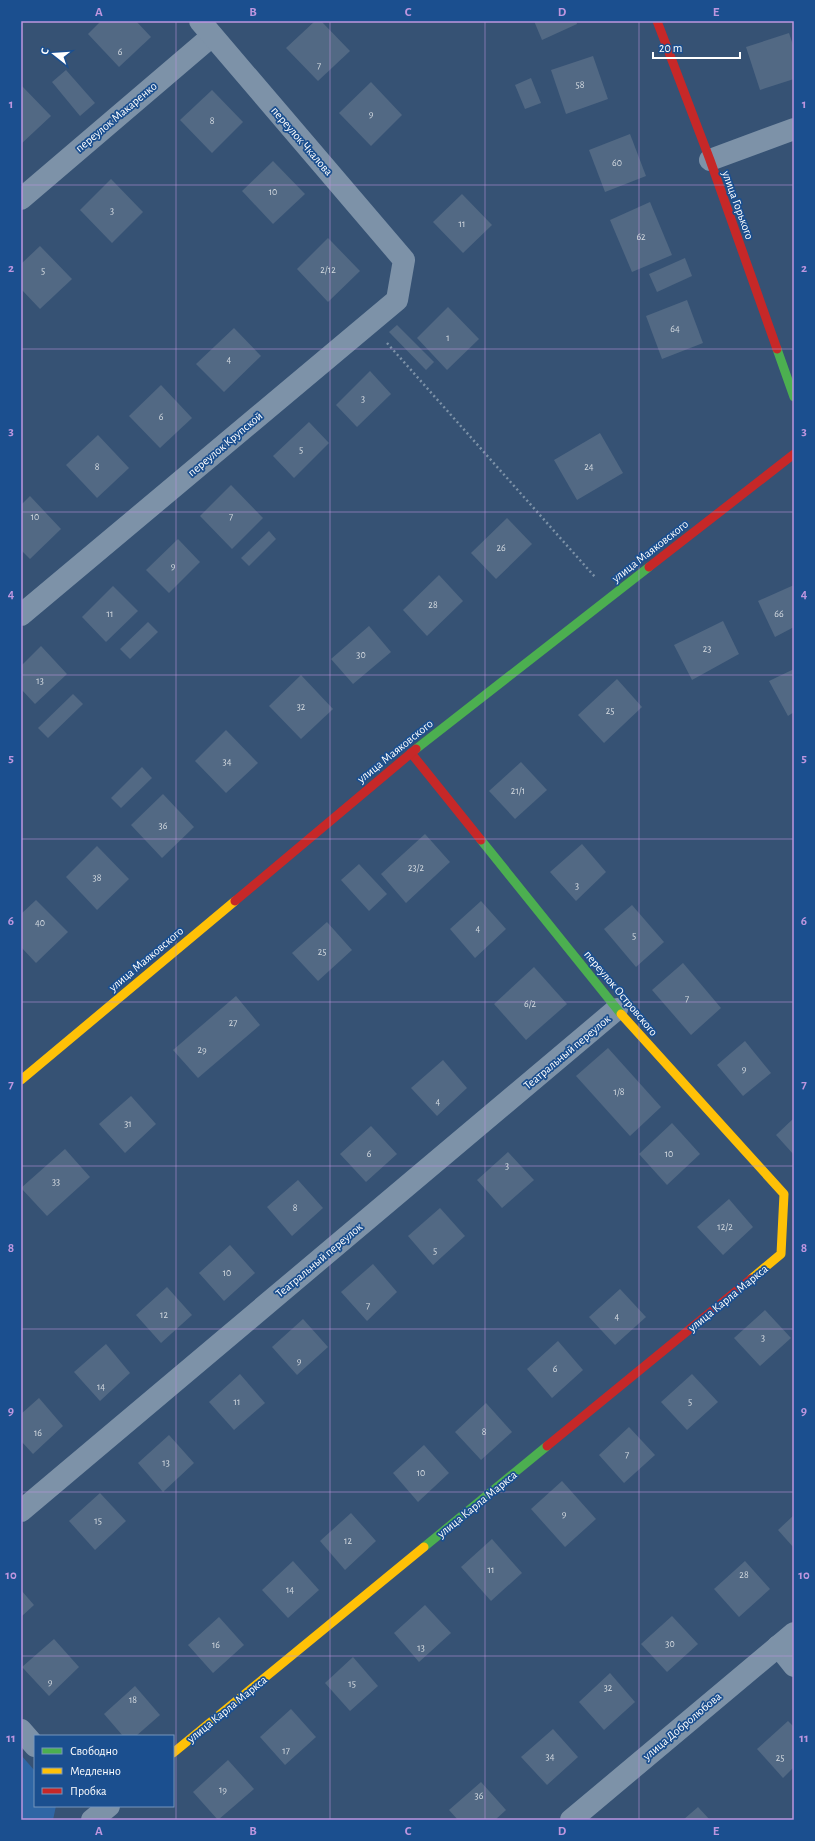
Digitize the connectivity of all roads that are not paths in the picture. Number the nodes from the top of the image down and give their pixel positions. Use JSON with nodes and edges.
{"nodes":[{"id":1,"x":657,"y":21,"type":"edge"},
{"id":2,"x":206,"y":28,"type":"edge"},
{"id":3,"x":794,"y":129,"type":"edge"},
{"id":4,"x":710,"y":160,"type":"junction"},
{"id":5,"x":21,"y":199,"type":"edge"},
{"id":6,"x":404,"y":260,"type":"joint"},
{"id":7,"x":794,"y":397,"type":"edge"},
{"id":8,"x":794,"y":454,"type":"edge"},
{"id":9,"x":21,"y":615,"type":"edge"},
{"id":10,"x":411,"y":753,"type":"junction"},
{"id":11,"x":617,"y":1010,"type":"junction"},
{"id":12,"x":21,"y":1080,"type":"edge"},
{"id":13,"x":782,"y":1254,"type":"joint"},
{"id":14,"x":21,"y":1511,"type":"edge"},
{"id":15,"x":786,"y":1639,"type":"edge"},
{"id":16,"x":794,"y":1666,"type":"edge"},
{"id":17,"x":21,"y":1730,"type":"edge"},
{"id":18,"x":34,"y":1745,"type":"edge"},
{"id":19,"x":174,"y":1752,"type":"edge"},
{"id":20,"x":571,"y":1820,"type":"edge"}],
"edges":[{"from":1,"to":4,"type":"street","name":"улица Горького"},
{"from":2,"to":5,"type":"street","name":"переулок Макаренко"},
{"from":2,"to":6,"type":"street","name":"переулок Чкалова"},
{"from":3,"to":4,"type":"street"},
{"from":4,"to":7,"type":"street","name":"улица Горького"},
{"from":6,"to":9,"type":"street","name":"переулок Крупской"},
{"from":8,"to":10,"type":"street","name":"улица Маяковского"},
{"from":10,"to":11,"type":"street","name":"переулок Островского"},
{"from":10,"to":12,"type":"street","name":"улица Маяковского"},
{"from":11,"to":13,"type":"street","name":"переулок Островского"},
{"from":11,"to":14,"type":"street","name":"Театральный переулок"},
{"from":13,"to":19,"type":"street","name":"улица Карла Маркса"},
{"from":15,"to":16,"type":"street"},
{"from":15,"to":20,"type":"street","name":"улица Добролюбова"},
{"from":17,"to":18,"type":"street"}]}
